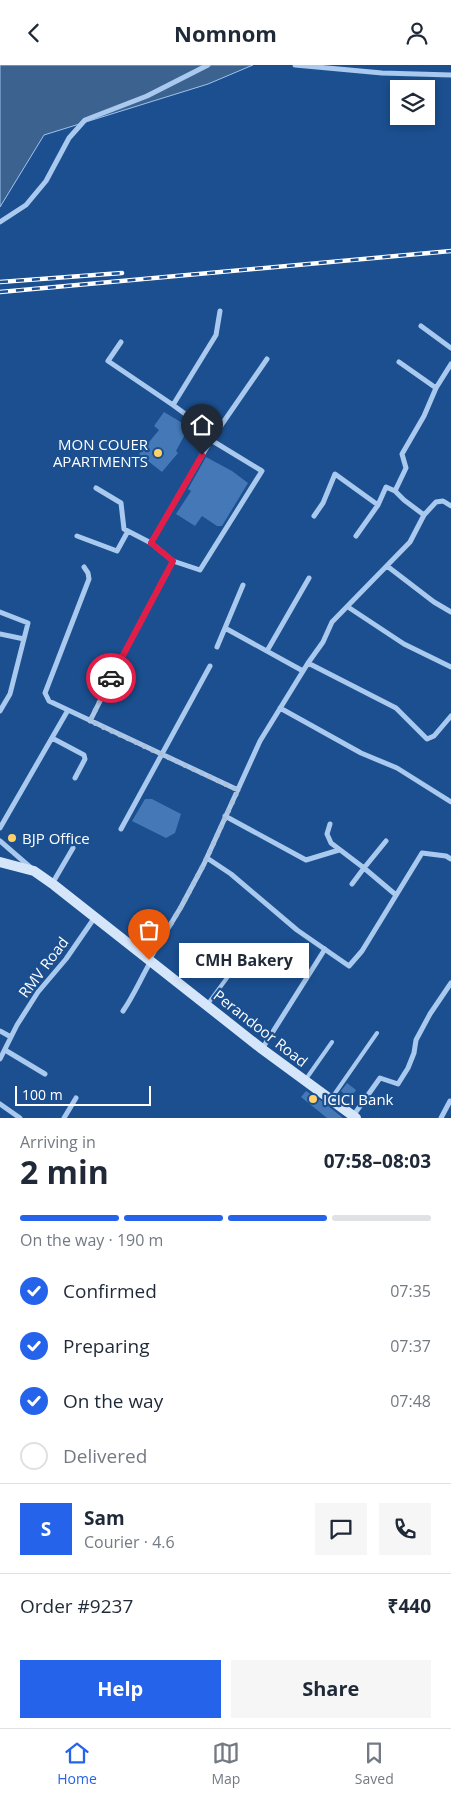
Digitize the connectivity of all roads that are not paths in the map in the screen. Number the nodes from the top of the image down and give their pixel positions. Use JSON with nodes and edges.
{"nodes":[{"id":1,"x":208,"y":65,"type":"edge"},
{"id":2,"x":295,"y":65,"type":"edge"},
{"id":3,"x":451,"y":75,"type":"edge"},
{"id":4,"x":0,"y":222,"type":"edge"},
{"id":5,"x":220,"y":311,"type":"dead end"},
{"id":6,"x":421,"y":326,"type":"dead end"},
{"id":7,"x":121,"y":342,"type":"dead end"},
{"id":8,"x":451,"y":348,"type":"edge"},
{"id":9,"x":267,"y":359,"type":"dead end"},
{"id":10,"x":399,"y":362,"type":"dead end"},
{"id":11,"x":451,"y":365,"type":"edge"},
{"id":12,"x":436,"y":388,"type":"junction"},
{"id":13,"x":173,"y":405,"type":"junction"},
{"id":14,"x":213,"y":437,"type":"junction"},
{"id":15,"x":96,"y":488,"type":"dead end"},
{"id":16,"x":395,"y":491,"type":"junction"},
{"id":17,"x":378,"y":505,"type":"junction"},
{"id":18,"x":451,"y":506,"type":"edge"},
{"id":19,"x":424,"y":515,"type":"junction"},
{"id":20,"x":314,"y":516,"type":"dead end"},
{"id":21,"x":128,"y":531,"type":"junction"},
{"id":22,"x":78,"y":536,"type":"dead end"},
{"id":23,"x":356,"y":536,"type":"dead end"},
{"id":24,"x":151,"y":543,"type":"junction"},
{"id":25,"x":173,"y":561,"type":"junction"},
{"id":26,"x":387,"y":566,"type":"junction"},
{"id":27,"x":84,"y":567,"type":"dead end"},
{"id":28,"x":309,"y":578,"type":"dead end"},
{"id":29,"x":243,"y":585,"type":"dead end"},
{"id":30,"x":348,"y":607,"type":"junction"},
{"id":31,"x":0,"y":612,"type":"edge"},
{"id":32,"x":451,"y":612,"type":"edge"},
{"id":33,"x":225,"y":628,"type":"junction"},
{"id":34,"x":0,"y":634,"type":"edge"},
{"id":35,"x":24,"y":639,"type":"junction"},
{"id":36,"x":217,"y":647,"type":"dead end"},
{"id":37,"x":267,"y":651,"type":"junction"},
{"id":38,"x":308,"y":663,"type":"junction"},
{"id":39,"x":210,"y":666,"type":"dead end"},
{"id":40,"x":451,"y":667,"type":"edge"},
{"id":41,"x":303,"y":671,"type":"junction"},
{"id":42,"x":280,"y":708,"type":"junction"},
{"id":43,"x":68,"y":710,"type":"junction"},
{"id":44,"x":0,"y":711,"type":"edge"},
{"id":45,"x":451,"y":716,"type":"edge"},
{"id":46,"x":90,"y":721,"type":"junction"},
{"id":47,"x":52,"y":738,"type":"junction"},
{"id":48,"x":161,"y":754,"type":"junction"},
{"id":49,"x":75,"y":778,"type":"dead end"},
{"id":50,"x":238,"y":790,"type":"junction"},
{"id":51,"x":451,"y":802,"type":"edge"},
{"id":52,"x":225,"y":816,"type":"junction"},
{"id":53,"x":330,"y":824,"type":"dead end"},
{"id":54,"x":0,"y":828,"type":"edge"},
{"id":55,"x":120,"y":829,"type":"dead end"},
{"id":56,"x":0,"y":841,"type":"edge"},
{"id":57,"x":386,"y":841,"type":"dead end"},
{"id":58,"x":74,"y":848,"type":"dead end"},
{"id":59,"x":339,"y":850,"type":"junction"},
{"id":60,"x":207,"y":858,"type":"junction"},
{"id":61,"x":451,"y":859,"type":"edge"},
{"id":62,"x":0,"y":862,"type":"edge"},
{"id":63,"x":364,"y":869,"type":"junction"},
{"id":64,"x":34,"y":871,"type":"junction"},
{"id":65,"x":52,"y":884,"type":"junction"},
{"id":66,"x":352,"y":884,"type":"dead end"},
{"id":67,"x":396,"y":895,"type":"junction"},
{"id":68,"x":94,"y":917,"type":"junction"},
{"id":69,"x":324,"y":949,"type":"junction"},
{"id":70,"x":150,"y":960,"type":"junction"},
{"id":71,"x":235,"y":967,"type":"dead end"},
{"id":72,"x":451,"y":983,"type":"edge"},
{"id":73,"x":207,"y":1005,"type":"junction"},
{"id":74,"x":123,"y":1011,"type":"dead end"},
{"id":75,"x":0,"y":1031,"type":"edge"},
{"id":76,"x":377,"y":1033,"type":"dead end"},
{"id":77,"x":11,"y":1037,"type":"junction"},
{"id":78,"x":332,"y":1042,"type":"dead end"},
{"id":79,"x":262,"y":1049,"type":"junction"},
{"id":80,"x":5,"y":1050,"type":"junction"},
{"id":81,"x":0,"y":1059,"type":"edge"},
{"id":82,"x":45,"y":1074,"type":"dead end"},
{"id":83,"x":304,"y":1081,"type":"junction"},
{"id":84,"x":76,"y":1098,"type":"dead end"},
{"id":85,"x":331,"y":1100,"type":"junction"},
{"id":86,"x":450,"y":1101,"type":"edge"},
{"id":87,"x":0,"y":1105,"type":"edge"},
{"id":88,"x":354,"y":1117,"type":"edge"},
{"id":89,"x":20,"y":1118,"type":"edge"},
{"id":90,"x":64,"y":1118,"type":"edge"},
{"id":91,"x":441,"y":1118,"type":"edge"}],
"edges":[{"from":1,"to":4,"type":"street"},
{"from":2,"to":3,"type":"street"},
{"from":5,"to":13,"type":"street"},
{"from":6,"to":8,"type":"street"},
{"from":7,"to":13,"type":"street"},
{"from":9,"to":14,"type":"street"},
{"from":10,"to":12,"type":"street"},
{"from":11,"to":12,"type":"street"},
{"from":12,"to":16,"type":"street"},
{"from":13,"to":14,"type":"street"},
{"from":14,"to":24,"type":"street"},
{"from":14,"to":25,"type":"street"},
{"from":15,"to":21,"type":"street"},
{"from":16,"to":17,"type":"street"},
{"from":16,"to":19,"type":"street"},
{"from":17,"to":20,"type":"street"},
{"from":17,"to":23,"type":"street"},
{"from":18,"to":19,"type":"street"},
{"from":19,"to":26,"type":"street"},
{"from":21,"to":22,"type":"street"},
{"from":21,"to":24,"type":"street"},
{"from":24,"to":25,"type":"street"},
{"from":25,"to":46,"type":"street"},
{"from":26,"to":30,"type":"street"},
{"from":26,"to":32,"type":"street"},
{"from":27,"to":43,"type":"street"},
{"from":28,"to":37,"type":"street"},
{"from":29,"to":33,"type":"street"},
{"from":30,"to":38,"type":"street"},
{"from":30,"to":40,"type":"street"},
{"from":31,"to":35,"type":"street"},
{"from":33,"to":36,"type":"street"},
{"from":33,"to":37,"type":"street"},
{"from":34,"to":35,"type":"street"},
{"from":35,"to":44,"type":"street"},
{"from":37,"to":41,"type":"street"},
{"from":38,"to":41,"type":"street"},
{"from":38,"to":45,"type":"street"},
{"from":39,"to":48,"type":"street"},
{"from":41,"to":42,"type":"street"},
{"from":42,"to":50,"type":"street"},
{"from":42,"to":51,"type":"street"},
{"from":43,"to":46,"type":"street"},
{"from":43,"to":47,"type":"street"},
{"from":46,"to":48,"type":"street"},
{"from":47,"to":49,"type":"street"},
{"from":47,"to":54,"type":"street"},
{"from":48,"to":50,"type":"street"},
{"from":48,"to":55,"type":"street"},
{"from":50,"to":52,"type":"street"},
{"from":52,"to":59,"type":"street"},
{"from":52,"to":60,"type":"street"},
{"from":53,"to":59,"type":"street"},
{"from":56,"to":64,"type":"street"},
{"from":57,"to":63,"type":"street"},
{"from":58,"to":65,"type":"street"},
{"from":59,"to":63,"type":"street"},
{"from":60,"to":69,"type":"street"},
{"from":60,"to":70,"type":"street"},
{"from":61,"to":67,"type":"street"},
{"from":62,"to":64,"type":"main road","name":"Perandoor Road"},
{"from":63,"to":66,"type":"street"},
{"from":63,"to":67,"type":"street"},
{"from":64,"to":65,"type":"main road","name":"Perandoor Road"},
{"from":65,"to":68,"type":"main road","name":"Perandoor Road"},
{"from":67,"to":69,"type":"street"},
{"from":68,"to":70,"type":"main road","name":"Perandoor Road"},
{"from":68,"to":77,"type":"street","name":"RMV Road"},
{"from":69,"to":79,"type":"street"},
{"from":70,"to":73,"type":"main road","name":"Perandoor Road"},
{"from":70,"to":74,"type":"street"},
{"from":71,"to":73,"type":"lane"},
{"from":72,"to":88,"type":"street"},
{"from":73,"to":79,"type":"main road","name":"Perandoor Road"},
{"from":75,"to":77,"type":"street"},
{"from":76,"to":85,"type":"lane"},
{"from":77,"to":80,"type":"street","name":"RMV Road"},
{"from":78,"to":83,"type":"lane"},
{"from":79,"to":83,"type":"main road","name":"Perandoor Road"},
{"from":80,"to":81,"type":"street","name":"RMV Road"},
{"from":80,"to":82,"type":"street"},
{"from":83,"to":85,"type":"main road","name":"Perandoor Road"},
{"from":84,"to":90,"type":"street"},
{"from":85,"to":88,"type":"main road","name":"Perandoor Road"},
{"from":86,"to":91,"type":"street"},
{"from":87,"to":89,"type":"street"}]}
